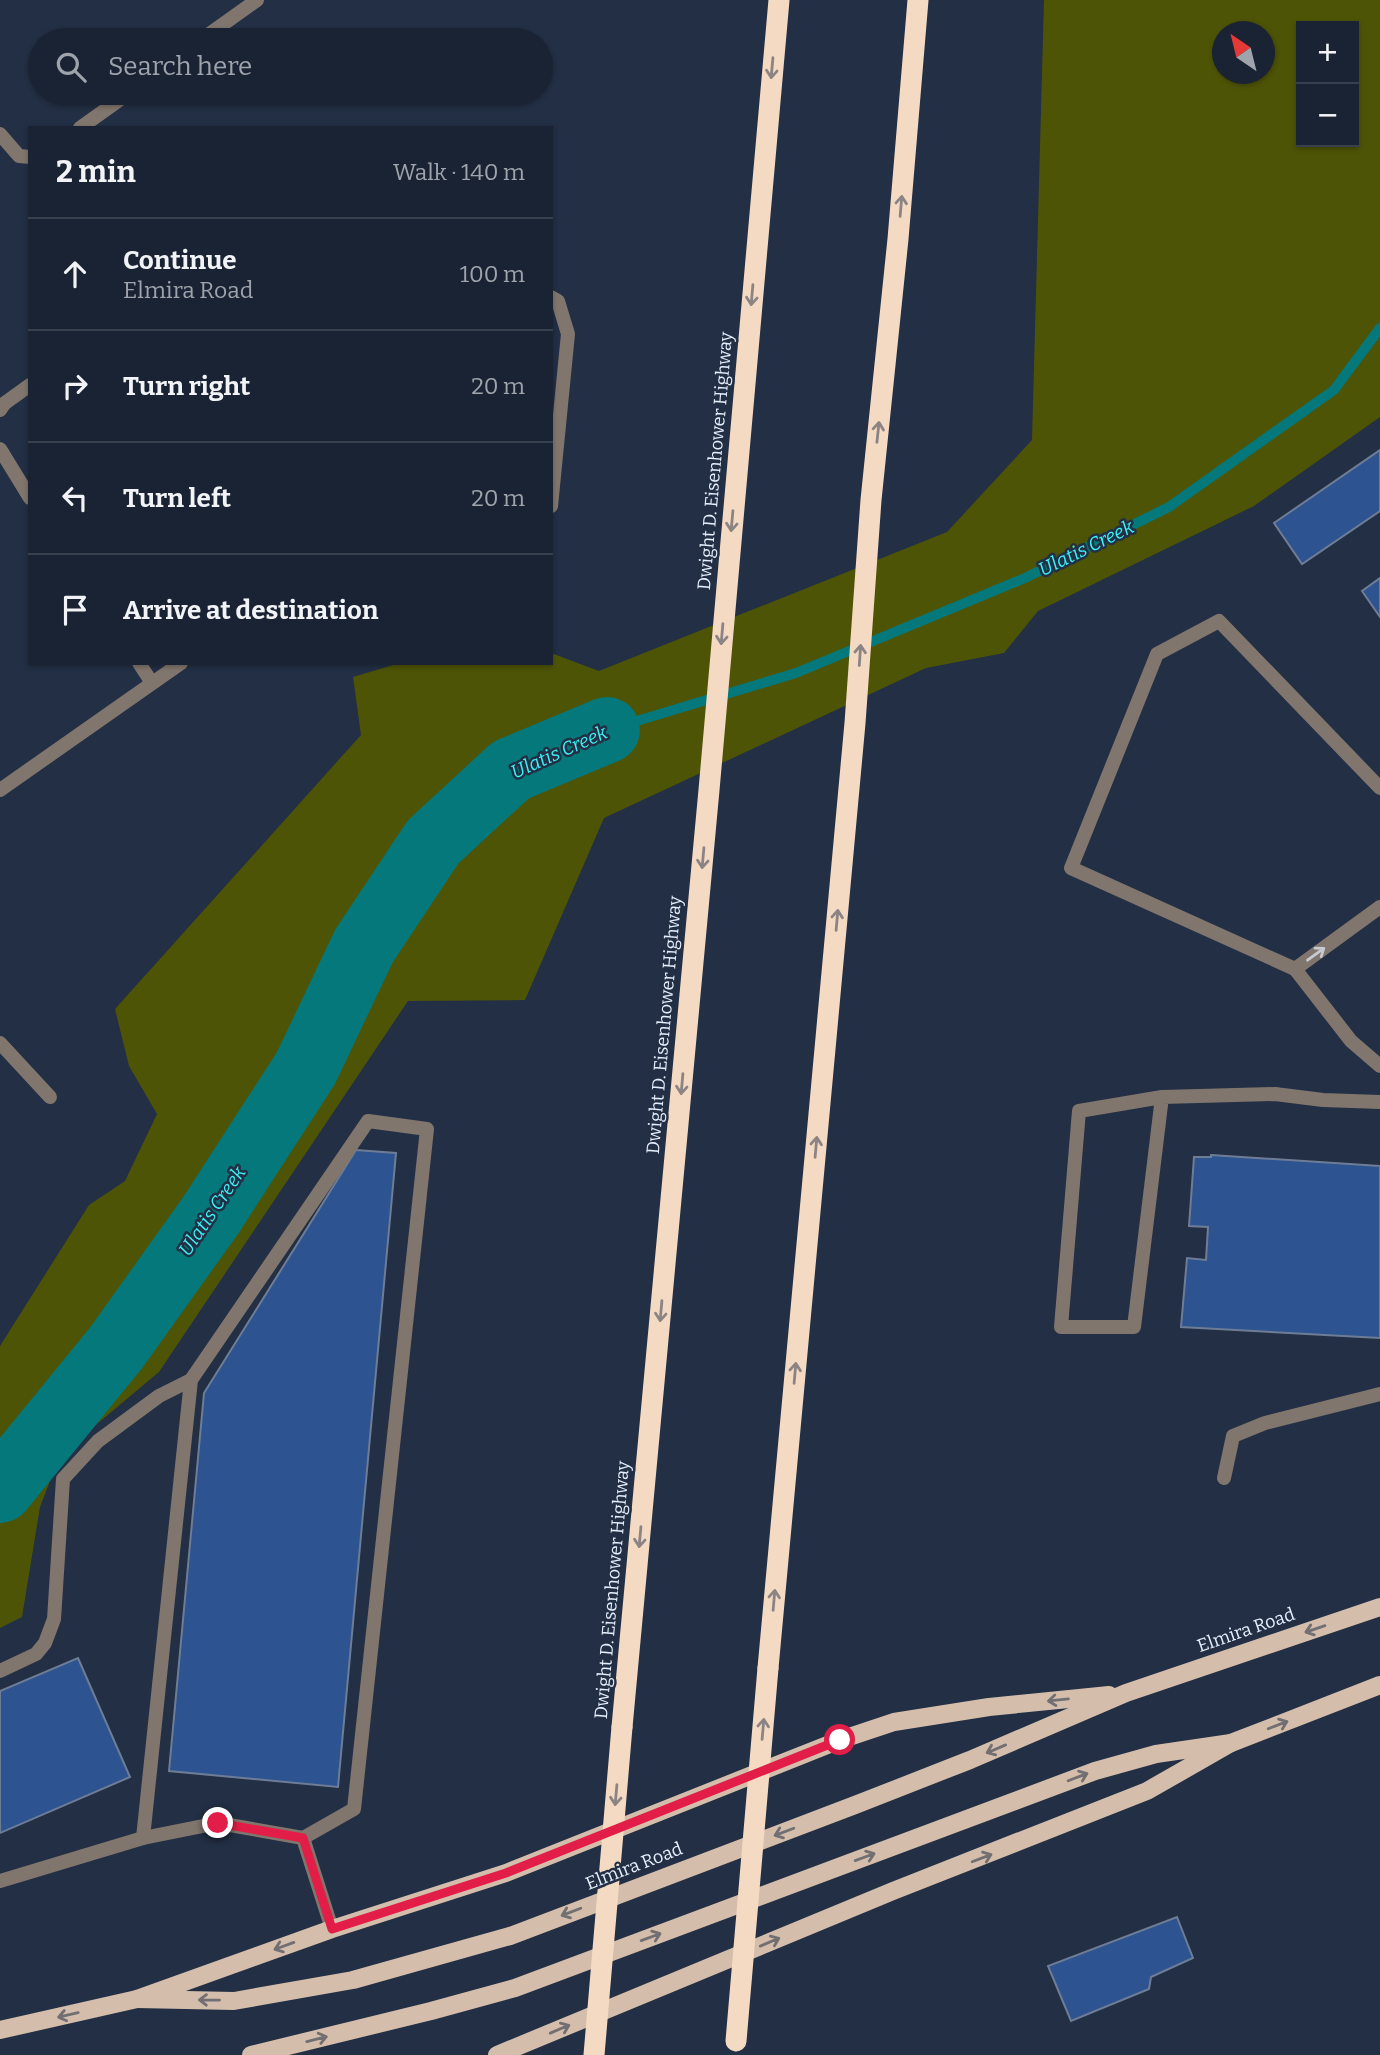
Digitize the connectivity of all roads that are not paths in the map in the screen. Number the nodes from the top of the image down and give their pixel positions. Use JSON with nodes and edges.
{"nodes":[{"id":1,"x":257,"y":0,"type":"edge"},
{"id":2,"x":779,"y":0,"type":"edge"},
{"id":3,"x":918,"y":0,"type":"edge"},
{"id":4,"x":218,"y":28,"type":"edge"},
{"id":5,"x":112,"y":105,"type":"edge"},
{"id":6,"x":83,"y":126,"type":"edge"},
{"id":7,"x":0,"y":134,"type":"edge"},
{"id":8,"x":28,"y":157,"type":"edge"},
{"id":9,"x":553,"y":298,"type":"edge"},
{"id":10,"x":28,"y":386,"type":"edge"},
{"id":11,"x":0,"y":410,"type":"edge"},
{"id":12,"x":0,"y":449,"type":"edge"},
{"id":13,"x":553,"y":486,"type":"edge"},
{"id":14,"x":28,"y":495,"type":"edge"},
{"id":15,"x":140,"y":665,"type":"edge"},
{"id":16,"x":178,"y":665,"type":"edge"},
{"id":17,"x":152,"y":683,"type":"junction"},
{"id":18,"x":1380,"y":788,"type":"edge"},
{"id":19,"x":0,"y":790,"type":"edge"},
{"id":20,"x":1380,"y":906,"type":"edge"},
{"id":21,"x":1295,"y":969,"type":"junction"},
{"id":22,"x":0,"y":1043,"type":"edge"},
{"id":23,"x":1380,"y":1066,"type":"edge"},
{"id":24,"x":50,"y":1097,"type":"dead end"},
{"id":25,"x":1162,"y":1097,"type":"junction"},
{"id":26,"x":1380,"y":1102,"type":"edge"},
{"id":27,"x":191,"y":1380,"type":"junction"},
{"id":28,"x":1380,"y":1394,"type":"edge"},
{"id":29,"x":1224,"y":1478,"type":"dead end"},
{"id":30,"x":1380,"y":1607,"type":"edge"},
{"id":31,"x":0,"y":1671,"type":"edge"},
{"id":32,"x":1380,"y":1685,"type":"edge"},
{"id":33,"x":1126,"y":1693,"type":"junction"},
{"id":34,"x":1231,"y":1743,"type":"junction"},
{"id":35,"x":143,"y":1838,"type":"junction"},
{"id":36,"x":303,"y":1838,"type":"junction"},
{"id":37,"x":0,"y":1881,"type":"edge"},
{"id":38,"x":332,"y":1929,"type":"junction"},
{"id":39,"x":137,"y":1999,"type":"junction"},
{"id":40,"x":0,"y":2030,"type":"edge"},
{"id":41,"x":735,"y":2048,"type":"edge"},
{"id":42,"x":251,"y":2055,"type":"edge"},
{"id":43,"x":497,"y":2055,"type":"edge"},
{"id":44,"x":594,"y":2055,"type":"edge"}],
"edges":[{"from":1,"to":4,"type":"street"},
{"from":2,"to":44,"type":"highway","name":"Dwight D. Eisenhower Highway","one_way":true,"bridge":true},
{"from":41,"to":3,"type":"highway","one_way":true,"bridge":true},
{"from":5,"to":6,"type":"street"},
{"from":7,"to":8,"type":"street"},
{"from":9,"to":13,"type":"street"},
{"from":10,"to":11,"type":"street"},
{"from":12,"to":14,"type":"street"},
{"from":15,"to":17,"type":"street"},
{"from":16,"to":17,"type":"street"},
{"from":17,"to":19,"type":"street"},
{"from":18,"to":21,"type":"street"},
{"from":21,"to":20,"type":"street","one_way":true},
{"from":21,"to":23,"type":"street"},
{"from":22,"to":24,"type":"street"},
{"from":25,"to":25,"type":"street"},
{"from":25,"to":26,"type":"street"},
{"from":27,"to":31,"type":"street"},
{"from":27,"to":35,"type":"street"},
{"from":27,"to":36,"type":"street"},
{"from":28,"to":29,"type":"street"},
{"from":30,"to":33,"type":"main road","name":"Elmira Road","one_way":true},
{"from":34,"to":32,"type":"main road","one_way":true},
{"from":33,"to":38,"type":"main road","name":"Elmira Road","one_way":true},
{"from":33,"to":39,"type":"main road","name":"Elmira Road","one_way":true},
{"from":42,"to":34,"type":"main road","one_way":true},
{"from":43,"to":34,"type":"main road","one_way":true},
{"from":35,"to":36,"type":"street"},
{"from":35,"to":37,"type":"street"},
{"from":36,"to":38,"type":"street"},
{"from":38,"to":39,"type":"main road","name":"Elmira Road","one_way":true},
{"from":39,"to":40,"type":"main road","name":"Elmira Road","one_way":true}]}
